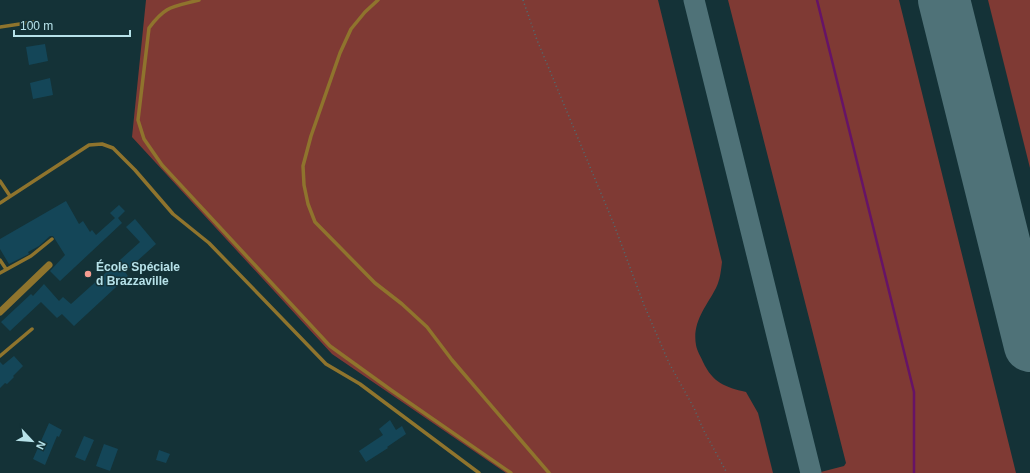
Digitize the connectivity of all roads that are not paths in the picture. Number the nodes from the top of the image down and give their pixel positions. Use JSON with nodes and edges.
{"nodes":[{"id":1,"x":199,"y":0,"type":"edge"},
{"id":2,"x":378,"y":0,"type":"edge"},
{"id":3,"x":33,"y":22,"type":"dead end"},
{"id":4,"x":0,"y":27,"type":"edge"},
{"id":5,"x":0,"y":181,"type":"edge"},
{"id":6,"x":10,"y":196,"type":"junction"},
{"id":7,"x":0,"y":203,"type":"edge"},
{"id":8,"x":52,"y":239,"type":"dead end"},
{"id":9,"x":0,"y":260,"type":"edge"},
{"id":10,"x":49,"y":265,"type":"dead end"},
{"id":11,"x":6,"y":269,"type":"junction"},
{"id":12,"x":0,"y":273,"type":"edge"},
{"id":13,"x":0,"y":312,"type":"edge"},
{"id":14,"x":32,"y":329,"type":"dead end"},
{"id":15,"x":0,"y":356,"type":"edge"},
{"id":16,"x":479,"y":473,"type":"edge"},
{"id":17,"x":511,"y":473,"type":"edge"},
{"id":18,"x":549,"y":473,"type":"edge"}],
"edges":[{"from":1,"to":17,"type":"lane"},
{"from":2,"to":18,"type":"lane"},
{"from":3,"to":4,"type":"lane"},
{"from":5,"to":6,"type":"lane"},
{"from":6,"to":7,"type":"lane"},
{"from":6,"to":16,"type":"lane"},
{"from":8,"to":11,"type":"lane"},
{"from":9,"to":11,"type":"lane"},
{"from":10,"to":13,"type":"street"},
{"from":11,"to":12,"type":"lane"},
{"from":14,"to":15,"type":"lane"}]}
